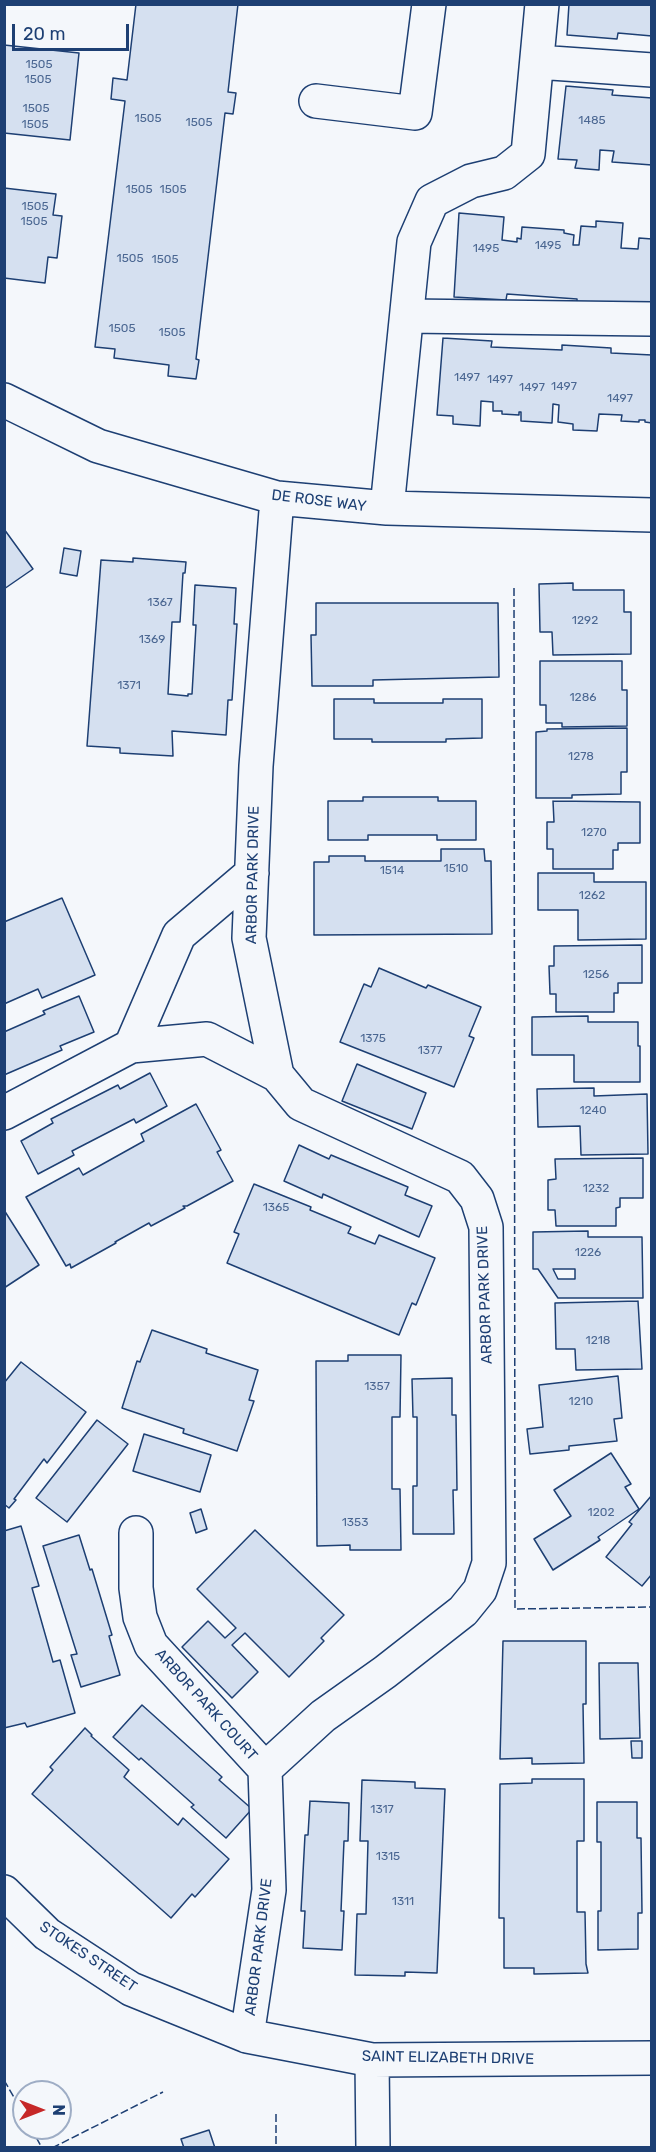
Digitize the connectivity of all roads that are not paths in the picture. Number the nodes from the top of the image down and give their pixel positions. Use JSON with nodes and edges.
{"nodes":[{"id":1,"x":429,"y":4,"type":"edge"},
{"id":2,"x":542,"y":4,"type":"edge"},
{"id":3,"x":537,"y":62,"type":"junction"},
{"id":4,"x":651,"y":70,"type":"edge"},
{"id":5,"x":316,"y":101,"type":"dead end"},
{"id":6,"x":407,"y":316,"type":"junction"},
{"id":7,"x":651,"y":318,"type":"edge"},
{"id":8,"x":4,"y":400,"type":"edge"},
{"id":9,"x":277,"y":498,"type":"junction"},
{"id":10,"x":387,"y":508,"type":"junction"},
{"id":11,"x":651,"y":515,"type":"edge"},
{"id":12,"x":252,"y":873,"type":"junction"},
{"id":13,"x":131,"y":1047,"type":"junction"},
{"id":14,"x":277,"y":1075,"type":"junction"},
{"id":15,"x":4,"y":1113,"type":"edge"},
{"id":16,"x":136,"y":1533,"type":"dead end"},
{"id":17,"x":265,"y":1769,"type":"junction"},
{"id":18,"x":4,"y":1892,"type":"edge"},
{"id":19,"x":247,"y":2036,"type":"junction"},
{"id":20,"x":651,"y":2058,"type":"edge"},
{"id":21,"x":372,"y":2060,"type":"junction"},
{"id":22,"x":373,"y":2148,"type":"edge"}],
"edges":[{"from":1,"to":5,"type":"street"},
{"from":2,"to":3,"type":"street"},
{"from":3,"to":4,"type":"street"},
{"from":3,"to":6,"type":"street"},
{"from":6,"to":7,"type":"street"},
{"from":6,"to":10,"type":"street"},
{"from":8,"to":9,"type":"street","name":"DE ROSE WAY"},
{"from":9,"to":10,"type":"street","name":"DE ROSE WAY"},
{"from":9,"to":12,"type":"street","name":"ARBOR PARK DRIVE"},
{"from":10,"to":11,"type":"street","name":"DE ROSE WAY"},
{"from":12,"to":13,"type":"street"},
{"from":12,"to":14,"type":"street","name":"ARBOR PARK DRIVE"},
{"from":13,"to":14,"type":"street"},
{"from":13,"to":15,"type":"street"},
{"from":14,"to":17,"type":"street","name":"ARBOR PARK DRIVE"},
{"from":16,"to":17,"type":"street","name":"ARBOR PARK COURT"},
{"from":17,"to":19,"type":"street","name":"ARBOR PARK DRIVE"},
{"from":18,"to":19,"type":"street","name":"STOKES STREET"},
{"from":19,"to":21,"type":"street","name":"SAINT ELIZABETH DRIVE"},
{"from":20,"to":21,"type":"street","name":"SAINT ELIZABETH DRIVE"},
{"from":21,"to":22,"type":"street"}]}
